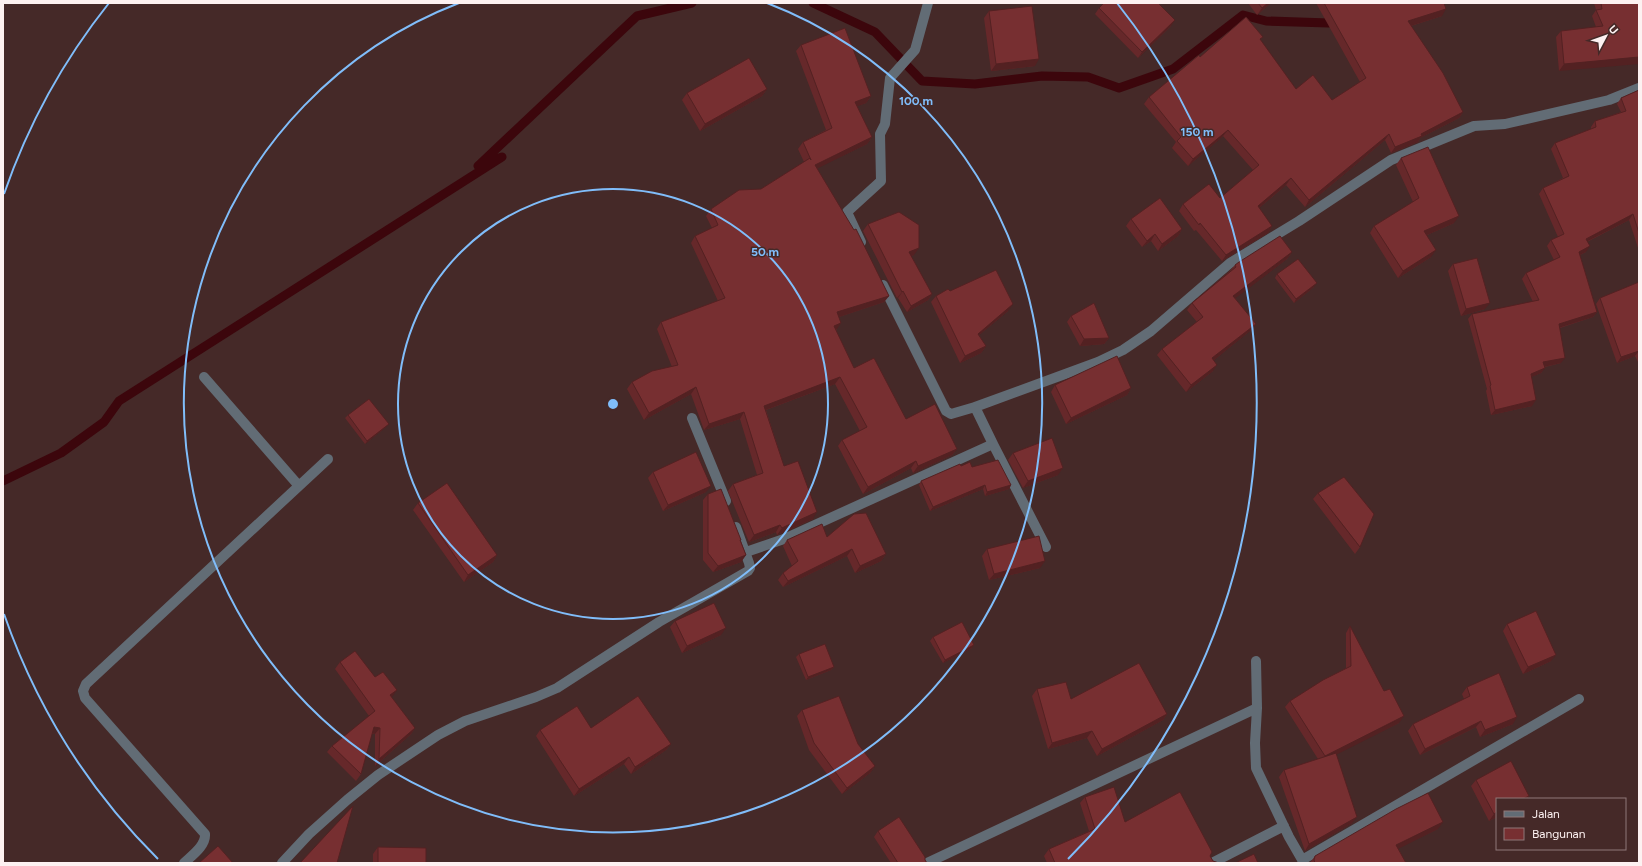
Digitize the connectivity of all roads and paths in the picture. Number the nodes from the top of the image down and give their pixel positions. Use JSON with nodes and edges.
{"nodes":[{"id":1,"x":928,"y":3,"type":"edge"},
{"id":2,"x":1639,"y":88,"type":"edge"},
{"id":3,"x":864,"y":248,"type":"edge"},
{"id":4,"x":878,"y":276,"type":"edge"},
{"id":5,"x":204,"y":377,"type":"dead end"},
{"id":6,"x":975,"y":407,"type":"junction"},
{"id":7,"x":692,"y":418,"type":"dead end"},
{"id":8,"x":993,"y":444,"type":"junction"},
{"id":9,"x":328,"y":459,"type":"dead end"},
{"id":10,"x":299,"y":486,"type":"junction"},
{"id":11,"x":1046,"y":547,"type":"dead end"},
{"id":12,"x":746,"y":552,"type":"junction"},
{"id":13,"x":1256,"y":661,"type":"dead end"},
{"id":14,"x":1579,"y":699,"type":"dead end"},
{"id":15,"x":1257,"y":708,"type":"junction"},
{"id":16,"x":1284,"y":826,"type":"junction"},
{"id":17,"x":1303,"y":861,"type":"edge"},
{"id":18,"x":184,"y":863,"type":"edge"},
{"id":19,"x":282,"y":863,"type":"edge"},
{"id":20,"x":927,"y":863,"type":"edge"},
{"id":21,"x":1212,"y":863,"type":"edge"}],
"edges":[{"from":1,"to":3,"type":"street"},
{"from":2,"to":6,"type":"street"},
{"from":4,"to":6,"type":"street"},
{"from":5,"to":10,"type":"street"},
{"from":6,"to":8,"type":"street"},
{"from":7,"to":12,"type":"street"},
{"from":8,"to":11,"type":"street"},
{"from":8,"to":12,"type":"street"},
{"from":9,"to":10,"type":"street"},
{"from":10,"to":18,"type":"street"},
{"from":12,"to":19,"type":"street"},
{"from":13,"to":15,"type":"street"},
{"from":14,"to":17,"type":"street"},
{"from":15,"to":16,"type":"street"},
{"from":15,"to":20,"type":"street"},
{"from":16,"to":17,"type":"street"},
{"from":16,"to":21,"type":"street"}]}
